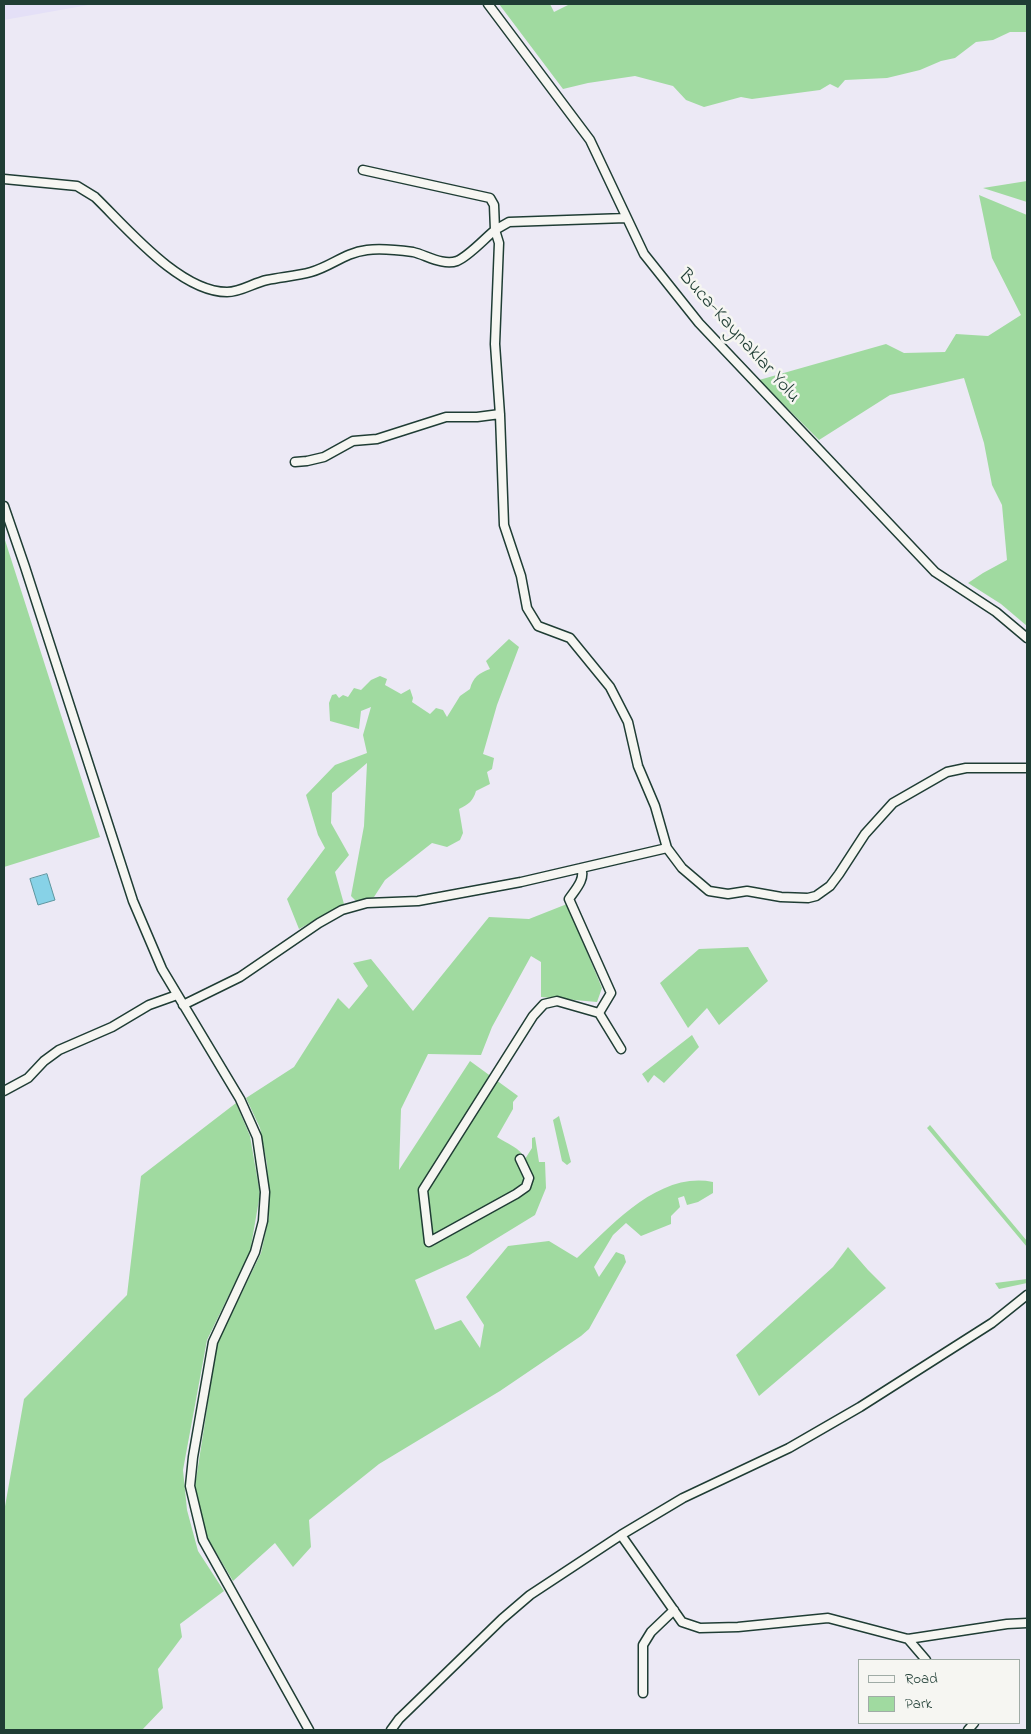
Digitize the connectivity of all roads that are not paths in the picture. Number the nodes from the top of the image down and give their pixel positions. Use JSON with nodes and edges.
{"nodes":[{"id":1,"x":488,"y":4,"type":"edge"},
{"id":2,"x":363,"y":170,"type":"dead end"},
{"id":3,"x":4,"y":179,"type":"edge"},
{"id":4,"x":626,"y":218,"type":"junction"},
{"id":5,"x":495,"y":230,"type":"junction"},
{"id":6,"x":500,"y":414,"type":"junction"},
{"id":7,"x":295,"y":462,"type":"dead end"},
{"id":8,"x":4,"y":506,"type":"edge"},
{"id":9,"x":1027,"y":638,"type":"edge"},
{"id":10,"x":1027,"y":768,"type":"edge"},
{"id":11,"x":667,"y":848,"type":"junction"},
{"id":12,"x":581,"y":868,"type":"junction"},
{"id":13,"x":177,"y":995,"type":"junction"},
{"id":14,"x":183,"y":1005,"type":"junction"},
{"id":15,"x":599,"y":1013,"type":"junction"},
{"id":16,"x":621,"y":1049,"type":"dead end"},
{"id":17,"x":4,"y":1091,"type":"edge"},
{"id":18,"x":520,"y":1159,"type":"dead end"},
{"id":19,"x":1027,"y":1295,"type":"edge"},
{"id":20,"x":620,"y":1535,"type":"junction"},
{"id":21,"x":674,"y":1610,"type":"junction"},
{"id":22,"x":1027,"y":1623,"type":"edge"},
{"id":23,"x":908,"y":1639,"type":"junction"},
{"id":24,"x":925,"y":1659,"type":"edge"},
{"id":25,"x":643,"y":1692,"type":"dead end"},
{"id":26,"x":308,"y":1730,"type":"edge"},
{"id":27,"x":391,"y":1730,"type":"edge"}],
"edges":[{"from":1,"to":4,"type":"street","name":"Buca-Kaynaklar Yolu"},
{"from":2,"to":5,"type":"street"},
{"from":3,"to":5,"type":"street"},
{"from":4,"to":5,"type":"street"},
{"from":4,"to":9,"type":"street","name":"Buca-Kaynaklar Yolu"},
{"from":5,"to":6,"type":"street"},
{"from":6,"to":7,"type":"street"},
{"from":6,"to":11,"type":"street"},
{"from":8,"to":13,"type":"street"},
{"from":10,"to":11,"type":"street"},
{"from":11,"to":12,"type":"street"},
{"from":12,"to":14,"type":"street"},
{"from":12,"to":15,"type":"street"},
{"from":13,"to":14,"type":"street"},
{"from":13,"to":17,"type":"street"},
{"from":14,"to":26,"type":"street"},
{"from":15,"to":16,"type":"street"},
{"from":15,"to":18,"type":"street"},
{"from":19,"to":20,"type":"street"},
{"from":20,"to":21,"type":"street"},
{"from":20,"to":27,"type":"street"},
{"from":21,"to":23,"type":"street"},
{"from":21,"to":25,"type":"street"},
{"from":22,"to":23,"type":"street"},
{"from":23,"to":24,"type":"street"}]}
